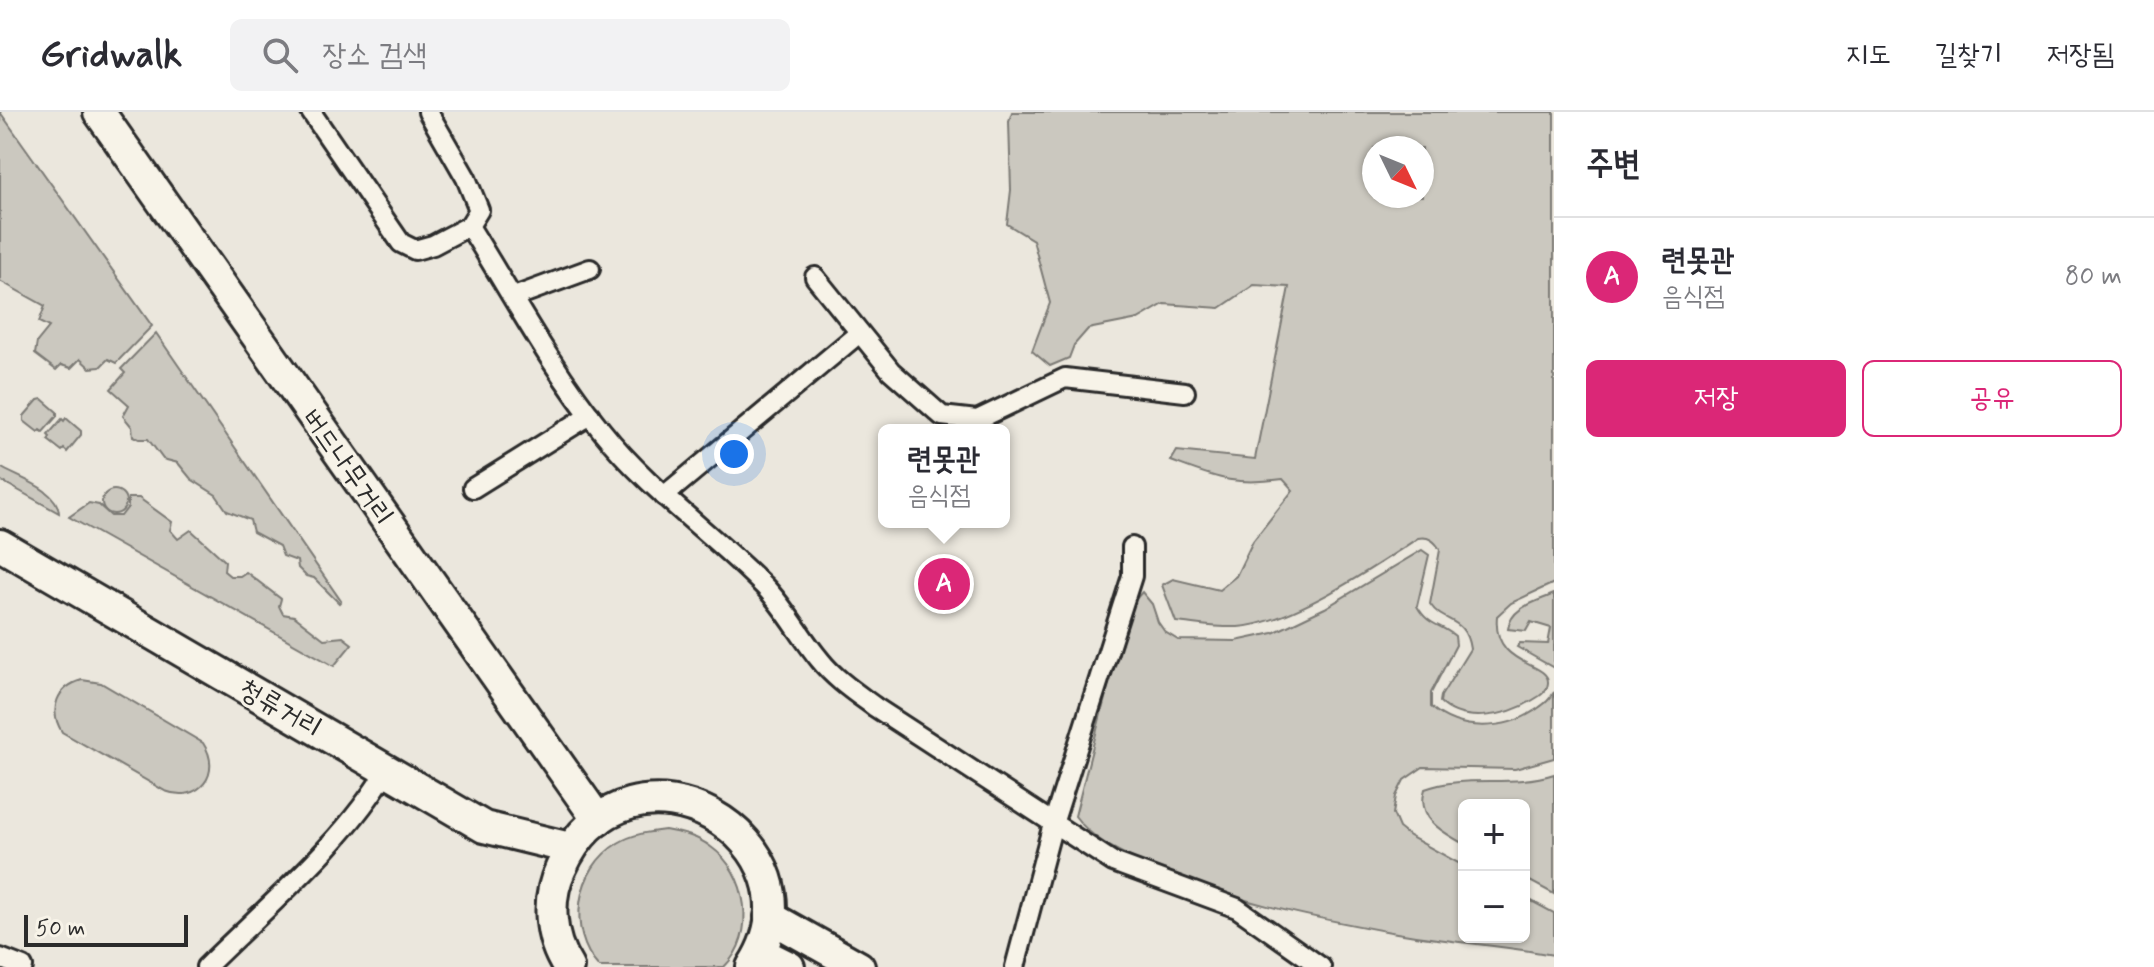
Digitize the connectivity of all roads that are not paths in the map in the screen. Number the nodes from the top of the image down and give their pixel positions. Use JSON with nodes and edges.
{"nodes":[{"id":1,"x":99,"y":112,"type":"edge"},
{"id":2,"x":311,"y":112,"type":"edge"},
{"id":3,"x":428,"y":112,"type":"edge"},
{"id":4,"x":469,"y":226,"type":"junction"},
{"id":5,"x":590,"y":269,"type":"dead end"},
{"id":6,"x":815,"y":277,"type":"dead end"},
{"id":7,"x":514,"y":297,"type":"junction"},
{"id":8,"x":858,"y":334,"type":"junction"},
{"id":9,"x":1185,"y":392,"type":"dead end"},
{"id":10,"x":590,"y":415,"type":"junction"},
{"id":11,"x":473,"y":488,"type":"dead end"},
{"id":12,"x":664,"y":496,"type":"junction"},
{"id":13,"x":0,"y":545,"type":"edge"},
{"id":14,"x":1132,"y":547,"type":"dead end"},
{"id":15,"x":387,"y":769,"type":"junction"},
{"id":16,"x":598,"y":820,"type":"junction"},
{"id":17,"x":1053,"y":824,"type":"junction"},
{"id":18,"x":570,"y":848,"type":"junction"},
{"id":19,"x":770,"y":917,"type":"junction"},
{"id":20,"x":0,"y":958,"type":"edge"},
{"id":21,"x":757,"y":960,"type":"edge"},
{"id":22,"x":23,"y":967,"type":"edge"},
{"id":23,"x":206,"y":967,"type":"edge"},
{"id":24,"x":568,"y":967,"type":"edge"},
{"id":25,"x":789,"y":967,"type":"edge"},
{"id":26,"x":859,"y":967,"type":"edge"},
{"id":27,"x":1015,"y":967,"type":"edge"},
{"id":28,"x":1321,"y":967,"type":"edge"}],
"edges":[{"from":1,"to":16,"type":"main road","name":"버드나무거리"},
{"from":2,"to":4,"type":"street"},
{"from":3,"to":4,"type":"street"},
{"from":4,"to":7,"type":"street"},
{"from":5,"to":7,"type":"street"},
{"from":6,"to":8,"type":"street"},
{"from":7,"to":10,"type":"street"},
{"from":8,"to":9,"type":"street"},
{"from":8,"to":12,"type":"street"},
{"from":10,"to":11,"type":"street"},
{"from":10,"to":12,"type":"street"},
{"from":12,"to":17,"type":"street"},
{"from":13,"to":15,"type":"main road","name":"청류거리"},
{"from":14,"to":17,"type":"street"},
{"from":15,"to":18,"type":"main road","name":"청류거리"},
{"from":15,"to":23,"type":"street"},
{"from":16,"to":18,"type":"main road"},
{"from":16,"to":19,"type":"main road"},
{"from":17,"to":27,"type":"street"},
{"from":17,"to":28,"type":"street"},
{"from":18,"to":24,"type":"main road"},
{"from":19,"to":21,"type":"main road"},
{"from":19,"to":26,"type":"main road"},
{"from":20,"to":22,"type":"street"},
{"from":21,"to":25,"type":"main road"}]}
